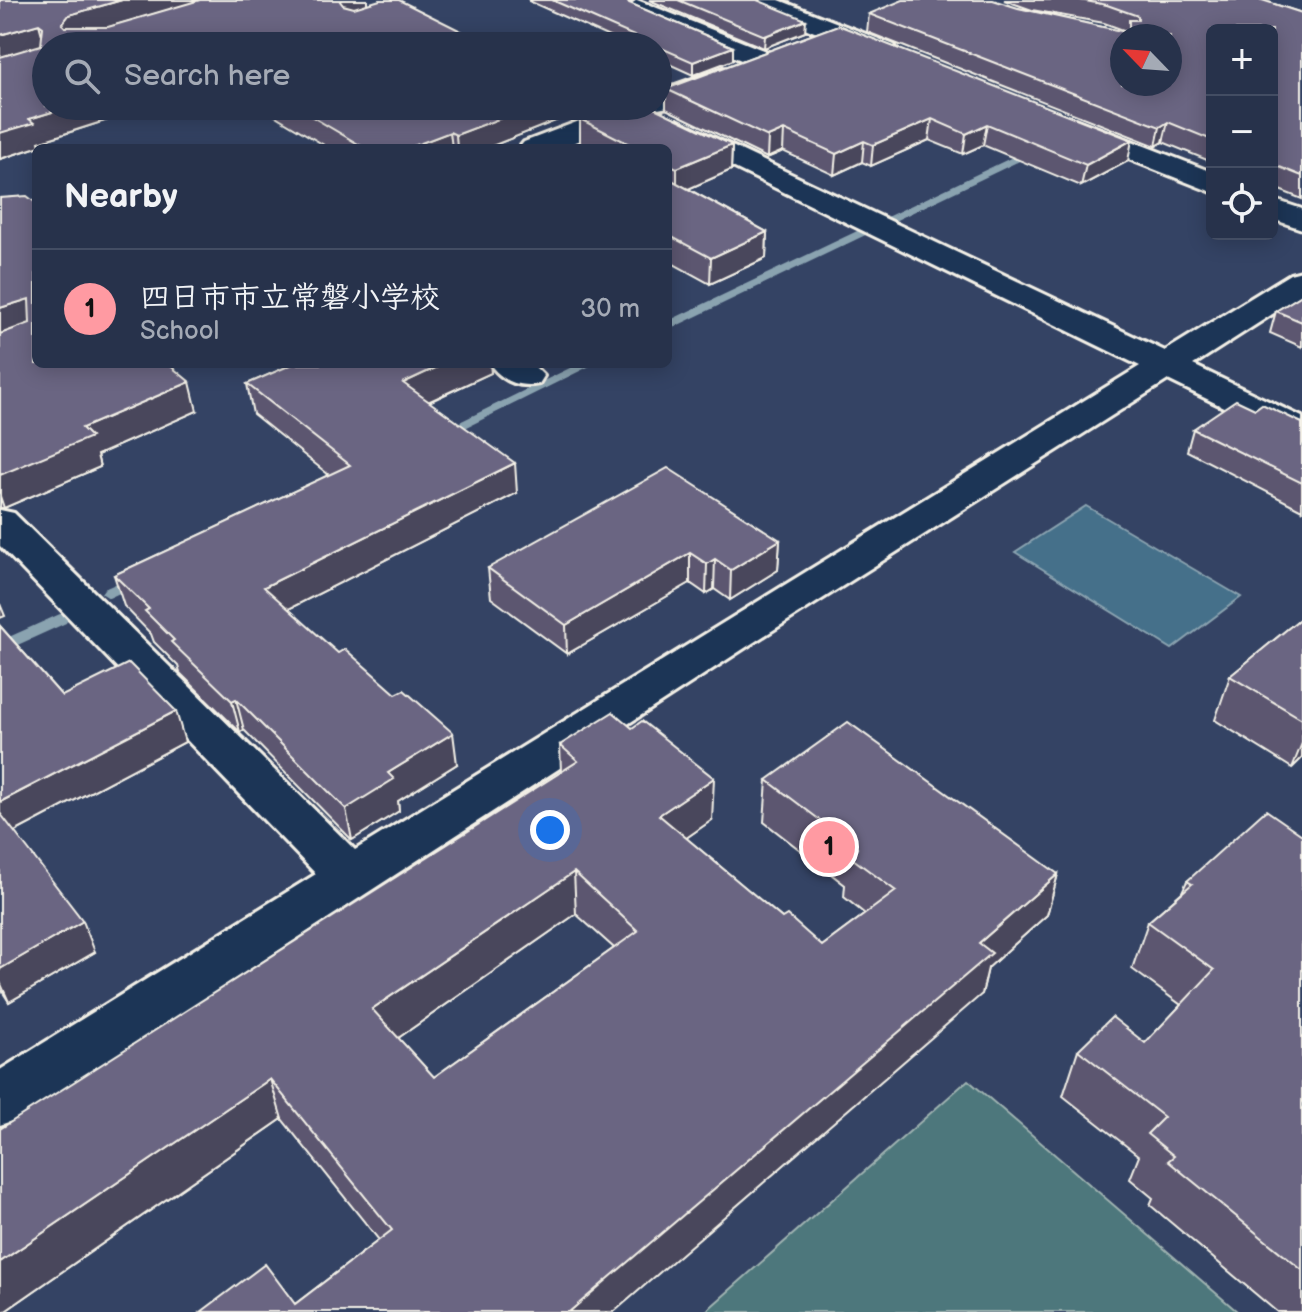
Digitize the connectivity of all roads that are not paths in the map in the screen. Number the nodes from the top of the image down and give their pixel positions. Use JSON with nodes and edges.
{"nodes":[{"id":1,"x":757,"y":0,"type":"edge"},
{"id":2,"x":639,"y":7,"type":"edge"},
{"id":3,"x":865,"y":22,"type":"dead end"},
{"id":4,"x":838,"y":32,"type":"junction"},
{"id":5,"x":764,"y":60,"type":"junction"},
{"id":6,"x":909,"y":61,"type":"edge"},
{"id":7,"x":672,"y":94,"type":"edge"},
{"id":8,"x":603,"y":120,"type":"edge"},
{"id":9,"x":661,"y":120,"type":"edge"},
{"id":10,"x":1069,"y":126,"type":"edge"},
{"id":11,"x":544,"y":144,"type":"edge"},
{"id":12,"x":1206,"y":181,"type":"edge"},
{"id":13,"x":1278,"y":210,"type":"edge"},
{"id":14,"x":1302,"y":220,"type":"edge"},
{"id":15,"x":1298,"y":287,"type":"edge"},
{"id":16,"x":1167,"y":365,"type":"junction"},
{"id":17,"x":1302,"y":431,"type":"edge"},
{"id":18,"x":0,"y":522,"type":"edge"},
{"id":19,"x":352,"y":879,"type":"junction"},
{"id":20,"x":0,"y":1100,"type":"edge"}],
"edges":[{"from":1,"to":4,"type":"street"},
{"from":2,"to":5,"type":"street"},
{"from":3,"to":4,"type":"street"},
{"from":4,"to":5,"type":"street"},
{"from":4,"to":6,"type":"street"},
{"from":5,"to":7,"type":"street"},
{"from":8,"to":11,"type":"street"},
{"from":9,"to":16,"type":"street"},
{"from":10,"to":12,"type":"street"},
{"from":13,"to":14,"type":"street"},
{"from":15,"to":16,"type":"street"},
{"from":16,"to":17,"type":"street"},
{"from":16,"to":19,"type":"street"},
{"from":18,"to":19,"type":"street"},
{"from":19,"to":20,"type":"street"}]}
